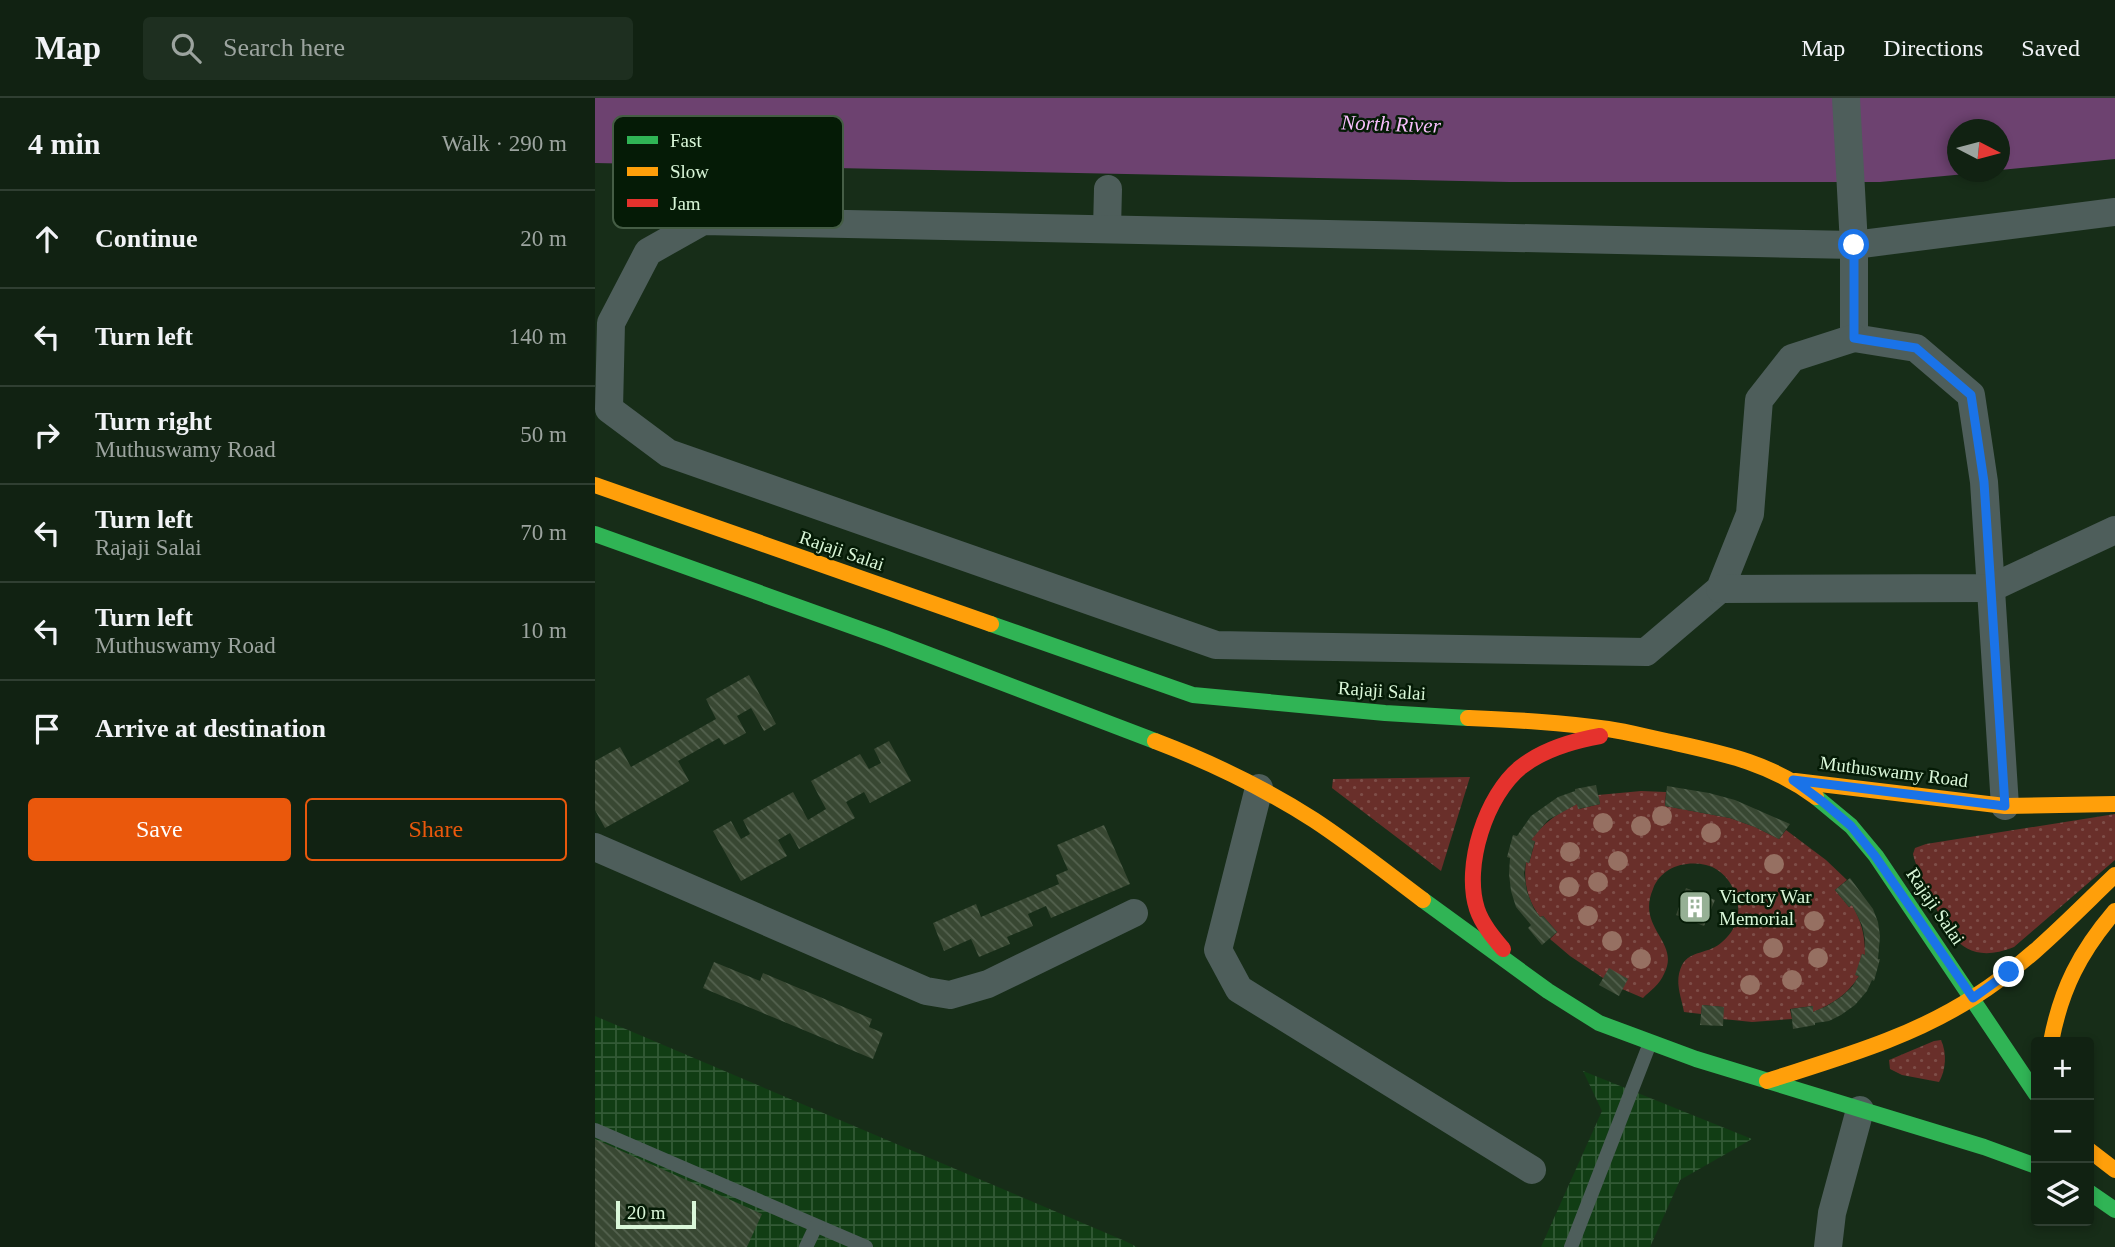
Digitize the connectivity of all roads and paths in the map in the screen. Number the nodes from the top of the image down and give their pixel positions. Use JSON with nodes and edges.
{"nodes":[{"id":1,"x":1846,"y":98,"type":"edge"},
{"id":2,"x":1108,"y":189,"type":"dead end"},
{"id":3,"x":2115,"y":212,"type":"edge"},
{"id":4,"x":843,"y":224,"type":"edge"},
{"id":5,"x":691,"y":228,"type":"edge"},
{"id":6,"x":1107,"y":229,"type":"junction"},
{"id":7,"x":1854,"y":245,"type":"junction"},
{"id":8,"x":1854,"y":338,"type":"junction"},
{"id":9,"x":595,"y":485,"type":"edge"},
{"id":10,"x":2115,"y":530,"type":"edge"},
{"id":11,"x":595,"y":534,"type":"edge"},
{"id":12,"x":1991,"y":588,"type":"junction"},
{"id":13,"x":1720,"y":589,"type":"junction"},
{"id":14,"x":1626,"y":732,"type":"junction"},
{"id":15,"x":1793,"y":780,"type":"junction"},
{"id":16,"x":1259,"y":788,"type":"junction"},
{"id":17,"x":2115,"y":804,"type":"edge"},
{"id":18,"x":2005,"y":806,"type":"junction"},
{"id":19,"x":595,"y":846,"type":"edge"},
{"id":20,"x":2115,"y":875,"type":"edge"},
{"id":21,"x":2115,"y":911,"type":"edge"},
{"id":22,"x":1134,"y":913,"type":"dead end"},
{"id":23,"x":1523,"y":972,"type":"junction"},
{"id":24,"x":1973,"y":998,"type":"junction"},
{"id":25,"x":2052,"y":1037,"type":"edge"},
{"id":26,"x":1650,"y":1043,"type":"junction"},
{"id":27,"x":1767,"y":1081,"type":"junction"},
{"id":28,"x":2031,"y":1086,"type":"edge"},
{"id":29,"x":1860,"y":1110,"type":"junction"},
{"id":30,"x":595,"y":1130,"type":"edge"},
{"id":31,"x":2094,"y":1154,"type":"edge"},
{"id":32,"x":2031,"y":1164,"type":"edge"},
{"id":33,"x":1532,"y":1170,"type":"dead end"},
{"id":34,"x":2115,"y":1170,"type":"edge"},
{"id":35,"x":2094,"y":1195,"type":"edge"},
{"id":36,"x":2115,"y":1210,"type":"edge"},
{"id":37,"x":815,"y":1226,"type":"junction"},
{"id":38,"x":806,"y":1247,"type":"edge"},
{"id":39,"x":866,"y":1247,"type":"edge"},
{"id":40,"x":1571,"y":1247,"type":"edge"},
{"id":41,"x":1828,"y":1247,"type":"edge"}],
"edges":[{"from":1,"to":7,"type":"street"},
{"from":2,"to":6,"type":"street"},
{"from":3,"to":7,"type":"street"},
{"from":4,"to":6,"type":"street"},
{"from":5,"to":13,"type":"street"},
{"from":6,"to":7,"type":"street"},
{"from":7,"to":8,"type":"street"},
{"from":8,"to":12,"type":"street"},
{"from":8,"to":13,"type":"street"},
{"from":9,"to":14,"type":"main road","name":"Rajaji Salai"},
{"from":10,"to":12,"type":"street"},
{"from":11,"to":16,"type":"main road"},
{"from":12,"to":13,"type":"street"},
{"from":12,"to":18,"type":"street"},
{"from":14,"to":15,"type":"main road","name":"Rajaji Salai"},
{"from":14,"to":23,"type":"main road"},
{"from":15,"to":18,"type":"main road","name":"Muthuswamy Road"},
{"from":15,"to":24,"type":"main road","name":"Rajaji Salai"},
{"from":16,"to":23,"type":"main road"},
{"from":16,"to":33,"type":"street"},
{"from":17,"to":18,"type":"main road","name":"Muthuswamy Road"},
{"from":19,"to":22,"type":"street"},
{"from":20,"to":24,"type":"main road"},
{"from":21,"to":25,"type":"main road"},
{"from":23,"to":26,"type":"main road"},
{"from":24,"to":27,"type":"main road"},
{"from":24,"to":28,"type":"main road","name":"Rajaji Salai"},
{"from":26,"to":27,"type":"main road"},
{"from":26,"to":40,"type":"lane"},
{"from":27,"to":29,"type":"main road"},
{"from":29,"to":32,"type":"main road"},
{"from":29,"to":41,"type":"street"},
{"from":30,"to":37,"type":"lane"},
{"from":31,"to":34,"type":"main road"},
{"from":35,"to":36,"type":"main road"},
{"from":37,"to":38,"type":"lane"},
{"from":37,"to":39,"type":"lane"}]}
